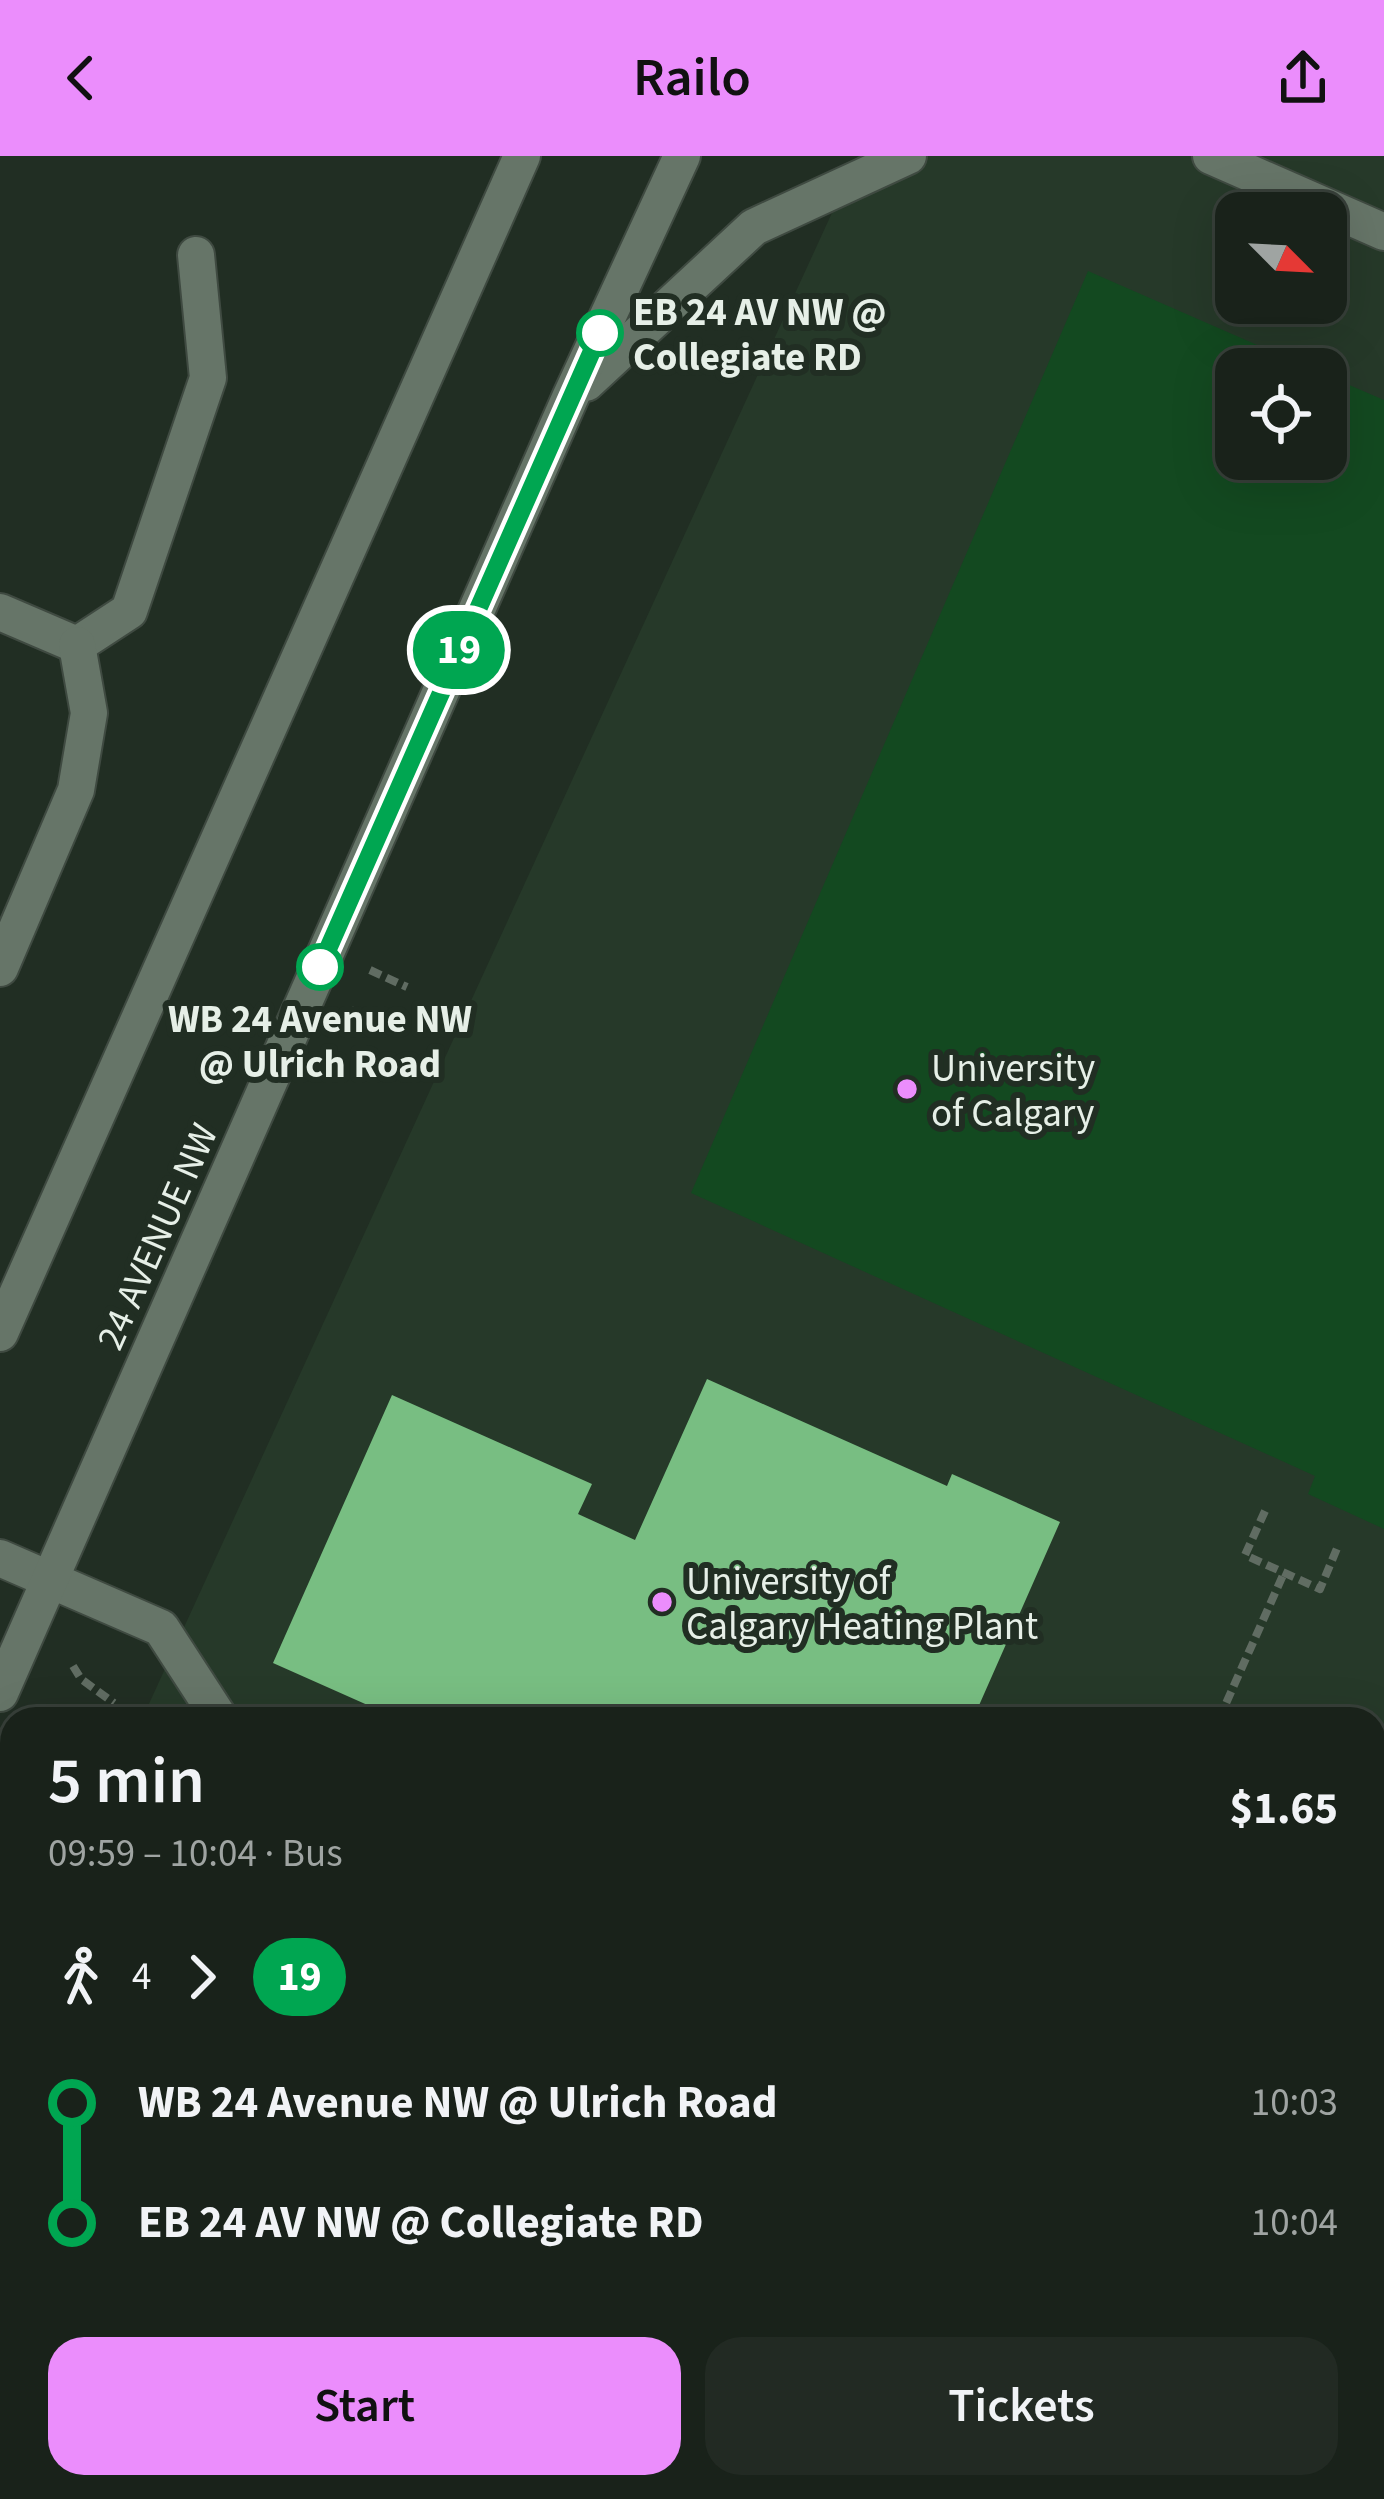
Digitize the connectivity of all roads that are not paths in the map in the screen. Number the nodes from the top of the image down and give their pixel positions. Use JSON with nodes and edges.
{"nodes":[{"id":1,"x":522,"y":156,"type":"edge"},
{"id":2,"x":682,"y":156,"type":"edge"},
{"id":3,"x":908,"y":156,"type":"edge"},
{"id":4,"x":1211,"y":156,"type":"edge"},
{"id":5,"x":1384,"y":232,"type":"edge"},
{"id":6,"x":196,"y":255,"type":"dead end"},
{"id":7,"x":570,"y":398,"type":"junction"},
{"id":8,"x":0,"y":612,"type":"edge"},
{"id":9,"x":77,"y":644,"type":"junction"},
{"id":10,"x":0,"y":968,"type":"edge"},
{"id":11,"x":0,"y":1333,"type":"edge"},
{"id":12,"x":0,"y":1558,"type":"edge"},
{"id":13,"x":51,"y":1580,"type":"junction"},
{"id":14,"x":0,"y":1693,"type":"edge"},
{"id":15,"x":212,"y":1707,"type":"edge"}],
"edges":[{"from":1,"to":11,"type":"street"},
{"from":2,"to":7,"type":"street","name":"24 AVENUE NW"},
{"from":3,"to":7,"type":"street"},
{"from":4,"to":5,"type":"street"},
{"from":6,"to":9,"type":"street"},
{"from":7,"to":13,"type":"street","name":"24 AVENUE NW"},
{"from":8,"to":9,"type":"street"},
{"from":9,"to":10,"type":"street"},
{"from":12,"to":13,"type":"street"},
{"from":13,"to":14,"type":"street","name":"24 AVENUE NW"},
{"from":13,"to":15,"type":"street"}]}
